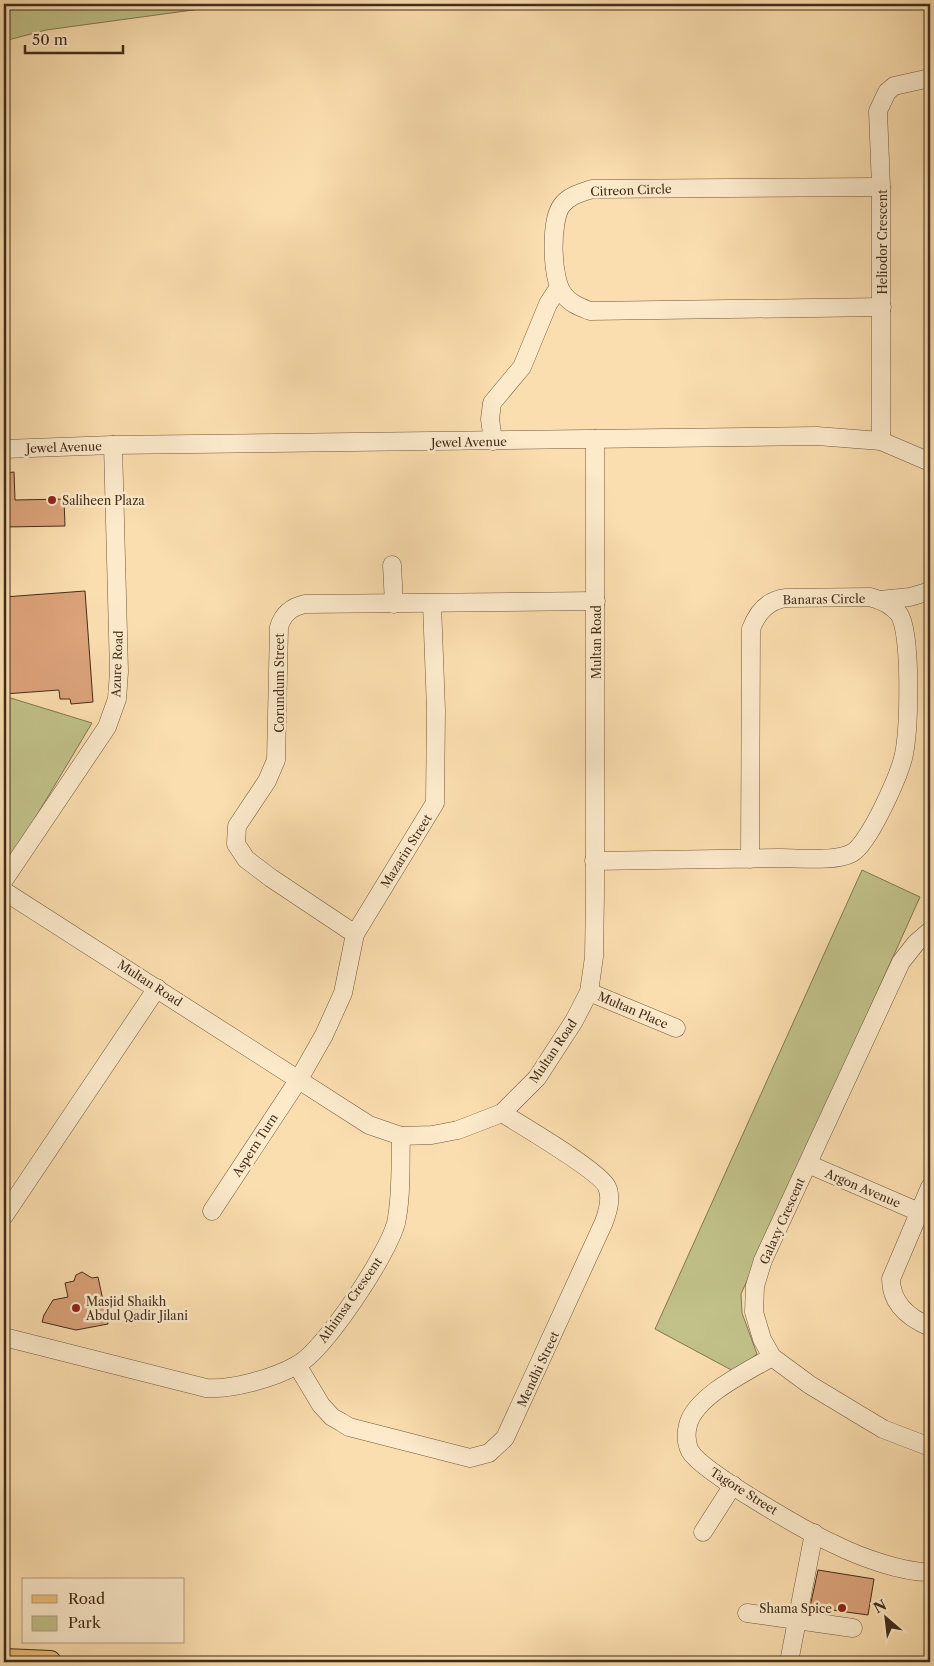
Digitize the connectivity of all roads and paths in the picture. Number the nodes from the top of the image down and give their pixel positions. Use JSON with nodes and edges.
{"nodes":[{"id":1,"x":930,"y":78,"type":"edge"},
{"id":2,"x":881,"y":187,"type":"junction"},
{"id":3,"x":559,"y":288,"type":"junction"},
{"id":4,"x":882,"y":307,"type":"junction"},
{"id":5,"x":595,"y":439,"type":"junction"},
{"id":6,"x":493,"y":441,"type":"junction"},
{"id":7,"x":882,"y":441,"type":"junction"},
{"id":8,"x":114,"y":445,"type":"junction"},
{"id":9,"x":4,"y":449,"type":"edge"},
{"id":10,"x":930,"y":462,"type":"edge"},
{"id":11,"x":392,"y":565,"type":"dead end"},
{"id":12,"x":930,"y":591,"type":"edge"},
{"id":13,"x":880,"y":600,"type":"junction"},
{"id":14,"x":596,"y":601,"type":"junction"},
{"id":15,"x":394,"y":604,"type":"junction"},
{"id":16,"x":432,"y":604,"type":"junction"},
{"id":17,"x":750,"y":859,"type":"junction"},
{"id":18,"x":594,"y":861,"type":"junction"},
{"id":19,"x":4,"y":880,"type":"edge"},
{"id":20,"x":4,"y":891,"type":"edge"},
{"id":21,"x":930,"y":931,"type":"edge"},
{"id":22,"x":355,"y":934,"type":"junction"},
{"id":23,"x":157,"y":988,"type":"junction"},
{"id":24,"x":589,"y":992,"type":"junction"},
{"id":25,"x":676,"y":1028,"type":"dead end"},
{"id":26,"x":299,"y":1079,"type":"junction"},
{"id":27,"x":502,"y":1113,"type":"junction"},
{"id":28,"x":401,"y":1136,"type":"junction"},
{"id":29,"x":808,"y":1164,"type":"junction"},
{"id":30,"x":930,"y":1187,"type":"edge"},
{"id":31,"x":212,"y":1211,"type":"dead end"},
{"id":32,"x":919,"y":1212,"type":"junction"},
{"id":33,"x":4,"y":1216,"type":"edge"},
{"id":34,"x":930,"y":1327,"type":"edge"},
{"id":35,"x":4,"y":1337,"type":"edge"},
{"id":36,"x":772,"y":1357,"type":"junction"},
{"id":37,"x":297,"y":1366,"type":"junction"},
{"id":38,"x":930,"y":1447,"type":"edge"},
{"id":39,"x":733,"y":1485,"type":"junction"},
{"id":40,"x":703,"y":1532,"type":"dead end"},
{"id":41,"x":814,"y":1533,"type":"junction"},
{"id":42,"x":930,"y":1572,"type":"edge"},
{"id":43,"x":747,"y":1613,"type":"dead end"},
{"id":44,"x":797,"y":1621,"type":"junction"},
{"id":45,"x":854,"y":1628,"type":"dead end"},
{"id":46,"x":4,"y":1660,"type":"edge"},
{"id":47,"x":50,"y":1662,"type":"edge"},
{"id":48,"x":789,"y":1662,"type":"edge"}],
"edges":[{"from":1,"to":2,"type":"street","name":"Heliodor Crescent"},
{"from":2,"to":3,"type":"street","name":"Citreon Circle"},
{"from":2,"to":4,"type":"street","name":"Heliodor Crescent"},
{"from":3,"to":4,"type":"street"},
{"from":3,"to":6,"type":"street"},
{"from":4,"to":7,"type":"street","name":"Heliodor Crescent"},
{"from":5,"to":6,"type":"street","name":"Jewel Avenue"},
{"from":5,"to":7,"type":"street","name":"Jewel Avenue"},
{"from":5,"to":14,"type":"street","name":"Multan Road"},
{"from":6,"to":8,"type":"street","name":"Jewel Avenue"},
{"from":7,"to":10,"type":"street","name":"Jewel Avenue"},
{"from":8,"to":9,"type":"street","name":"Jewel Avenue"},
{"from":8,"to":19,"type":"street","name":"Azure Road"},
{"from":11,"to":15,"type":"street"},
{"from":12,"to":13,"type":"street"},
{"from":13,"to":17,"type":"street","name":"Banaras Circle"},
{"from":13,"to":17,"type":"street","name":"Banaras Circle"},
{"from":14,"to":16,"type":"street","name":"Corundum Street"},
{"from":14,"to":18,"type":"street","name":"Multan Road"},
{"from":15,"to":16,"type":"street","name":"Corundum Street"},
{"from":15,"to":22,"type":"street","name":"Corundum Street"},
{"from":16,"to":22,"type":"street","name":"Mazarin Street"},
{"from":17,"to":18,"type":"street","name":"Banaras Circle"},
{"from":18,"to":24,"type":"street","name":"Multan Road"},
{"from":20,"to":23,"type":"street","name":"Multan Road"},
{"from":21,"to":29,"type":"street","name":"Galaxy Crescent"},
{"from":22,"to":26,"type":"street","name":"Mazarin Street"},
{"from":23,"to":26,"type":"street","name":"Multan Road"},
{"from":23,"to":33,"type":"street"},
{"from":24,"to":25,"type":"street","name":"Multan Place"},
{"from":24,"to":27,"type":"street","name":"Multan Road"},
{"from":26,"to":28,"type":"street","name":"Multan Road"},
{"from":26,"to":31,"type":"street","name":"Aspern Turn"},
{"from":27,"to":28,"type":"street","name":"Multan Road"},
{"from":27,"to":37,"type":"street","name":"Mendhi Street"},
{"from":28,"to":37,"type":"street","name":"Athimsa Crescent"},
{"from":29,"to":32,"type":"street","name":"Argon Avenue"},
{"from":29,"to":36,"type":"street","name":"Galaxy Crescent"},
{"from":30,"to":32,"type":"street"},
{"from":32,"to":34,"type":"street"},
{"from":35,"to":37,"type":"street","name":"Athimsa Crescent"},
{"from":36,"to":38,"type":"street","name":"Galaxy Crescent"},
{"from":36,"to":39,"type":"street","name":"Tagore Street"},
{"from":39,"to":40,"type":"street"},
{"from":39,"to":41,"type":"street","name":"Tagore Street"},
{"from":41,"to":42,"type":"street","name":"Tagore Street"},
{"from":41,"to":44,"type":"street"},
{"from":43,"to":44,"type":"street"},
{"from":44,"to":45,"type":"street"},
{"from":44,"to":48,"type":"street"},
{"from":46,"to":47,"type":"main road"}]}
